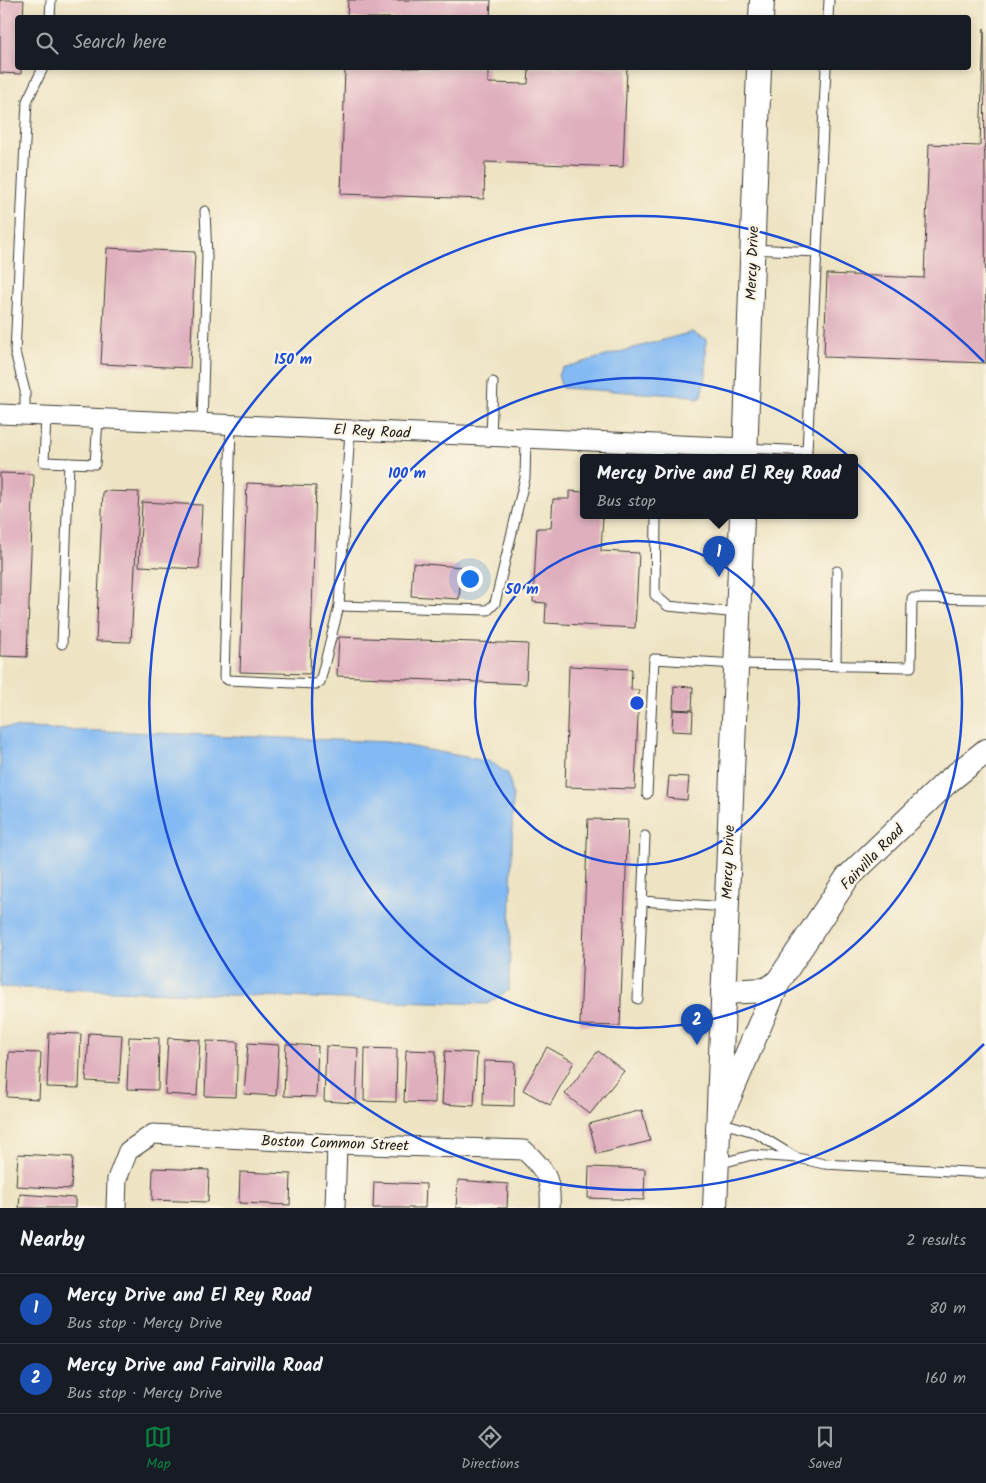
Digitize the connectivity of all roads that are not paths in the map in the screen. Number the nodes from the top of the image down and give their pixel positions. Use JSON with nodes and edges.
{"nodes":[{"id":1,"x":51,"y":0,"type":"edge"},
{"id":2,"x":762,"y":0,"type":"edge"},
{"id":3,"x":829,"y":0,"type":"edge"},
{"id":4,"x":50,"y":15,"type":"edge"},
{"id":5,"x":761,"y":15,"type":"edge"},
{"id":6,"x":828,"y":15,"type":"edge"},
{"id":7,"x":42,"y":70,"type":"edge"},
{"id":8,"x":760,"y":70,"type":"edge"},
{"id":9,"x":826,"y":70,"type":"edge"},
{"id":10,"x":205,"y":211,"type":"dead end"},
{"id":11,"x":752,"y":249,"type":"junction"},
{"id":12,"x":817,"y":252,"type":"junction"},
{"id":13,"x":493,"y":382,"type":"dead end"},
{"id":14,"x":0,"y":414,"type":"edge"},
{"id":15,"x":25,"y":415,"type":"junction"},
{"id":16,"x":46,"y":416,"type":"junction"},
{"id":17,"x":98,"y":419,"type":"junction"},
{"id":18,"x":202,"y":424,"type":"junction"},
{"id":19,"x":231,"y":425,"type":"junction"},
{"id":20,"x":350,"y":430,"type":"junction"},
{"id":21,"x":491,"y":437,"type":"junction"},
{"id":22,"x":526,"y":439,"type":"junction"},
{"id":23,"x":658,"y":451,"type":"edge"},
{"id":24,"x":745,"y":453,"type":"edge"},
{"id":25,"x":69,"y":463,"type":"junction"},
{"id":26,"x":656,"y":519,"type":"edge"},
{"id":27,"x":742,"y":519,"type":"edge"},
{"id":28,"x":837,"y":571,"type":"dead end"},
{"id":29,"x":986,"y":599,"type":"edge"},
{"id":30,"x":339,"y":606,"type":"junction"},
{"id":31,"x":738,"y":612,"type":"junction"},
{"id":32,"x":62,"y":644,"type":"dead end"},
{"id":33,"x":736,"y":664,"type":"junction"},
{"id":34,"x":836,"y":666,"type":"junction"},
{"id":35,"x":986,"y":751,"type":"edge"},
{"id":36,"x":647,"y":794,"type":"dead end"},
{"id":37,"x":645,"y":836,"type":"dead end"},
{"id":38,"x":642,"y":901,"type":"junction"},
{"id":39,"x":726,"y":907,"type":"junction"},
{"id":40,"x":778,"y":982,"type":"junction"},
{"id":41,"x":723,"y":992,"type":"junction"},
{"id":42,"x":638,"y":999,"type":"dead end"},
{"id":43,"x":718,"y":1122,"type":"junction"},
{"id":44,"x":337,"y":1144,"type":"junction"},
{"id":45,"x":798,"y":1158,"type":"junction"},
{"id":46,"x":716,"y":1164,"type":"junction"},
{"id":47,"x":986,"y":1173,"type":"edge"},
{"id":48,"x":116,"y":1208,"type":"edge"},
{"id":49,"x":334,"y":1208,"type":"edge"},
{"id":50,"x":550,"y":1208,"type":"edge"},
{"id":51,"x":715,"y":1208,"type":"edge"}],
"edges":[{"from":1,"to":4,"type":"lane"},
{"from":2,"to":5,"type":"street"},
{"from":3,"to":6,"type":"lane"},
{"from":7,"to":15,"type":"lane"},
{"from":8,"to":11,"type":"street","name":"Mercy Drive"},
{"from":9,"to":12,"type":"lane"},
{"from":10,"to":18,"type":"lane"},
{"from":11,"to":12,"type":"lane"},
{"from":11,"to":24,"type":"street","name":"Mercy Drive"},
{"from":12,"to":24,"type":"lane"},
{"from":13,"to":21,"type":"lane"},
{"from":14,"to":15,"type":"street","name":"El Rey Road"},
{"from":15,"to":16,"type":"street","name":"El Rey Road"},
{"from":16,"to":17,"type":"street","name":"El Rey Road"},
{"from":16,"to":25,"type":"lane"},
{"from":17,"to":18,"type":"street","name":"El Rey Road"},
{"from":17,"to":25,"type":"lane"},
{"from":18,"to":19,"type":"street","name":"El Rey Road"},
{"from":19,"to":20,"type":"street","name":"El Rey Road"},
{"from":19,"to":30,"type":"lane"},
{"from":20,"to":21,"type":"street","name":"El Rey Road"},
{"from":20,"to":30,"type":"lane"},
{"from":21,"to":22,"type":"street","name":"El Rey Road"},
{"from":22,"to":23,"type":"street","name":"El Rey Road"},
{"from":22,"to":30,"type":"lane"},
{"from":23,"to":24,"type":"street","name":"El Rey Road"},
{"from":25,"to":32,"type":"lane"},
{"from":26,"to":31,"type":"lane"},
{"from":27,"to":31,"type":"street","name":"Mercy Drive"},
{"from":28,"to":34,"type":"lane"},
{"from":29,"to":34,"type":"lane"},
{"from":31,"to":33,"type":"street","name":"Mercy Drive"},
{"from":33,"to":34,"type":"lane"},
{"from":33,"to":36,"type":"lane"},
{"from":33,"to":39,"type":"street","name":"Mercy Drive"},
{"from":35,"to":40,"type":"street","name":"Fairvilla Road"},
{"from":37,"to":38,"type":"lane"},
{"from":38,"to":39,"type":"lane"},
{"from":38,"to":42,"type":"lane"},
{"from":39,"to":41,"type":"street","name":"Mercy Drive"},
{"from":40,"to":41,"type":"street"},
{"from":40,"to":43,"type":"street","name":"Fairvilla Road"},
{"from":41,"to":43,"type":"street","name":"Mercy Drive"},
{"from":43,"to":45,"type":"lane"},
{"from":43,"to":46,"type":"street","name":"Mercy Drive"},
{"from":44,"to":48,"type":"street","name":"Boston Common Street"},
{"from":44,"to":49,"type":"street"},
{"from":44,"to":50,"type":"street","name":"Boston Common Street"},
{"from":45,"to":46,"type":"lane"},
{"from":45,"to":47,"type":"lane"},
{"from":46,"to":51,"type":"street","name":"Mercy Drive"}]}
